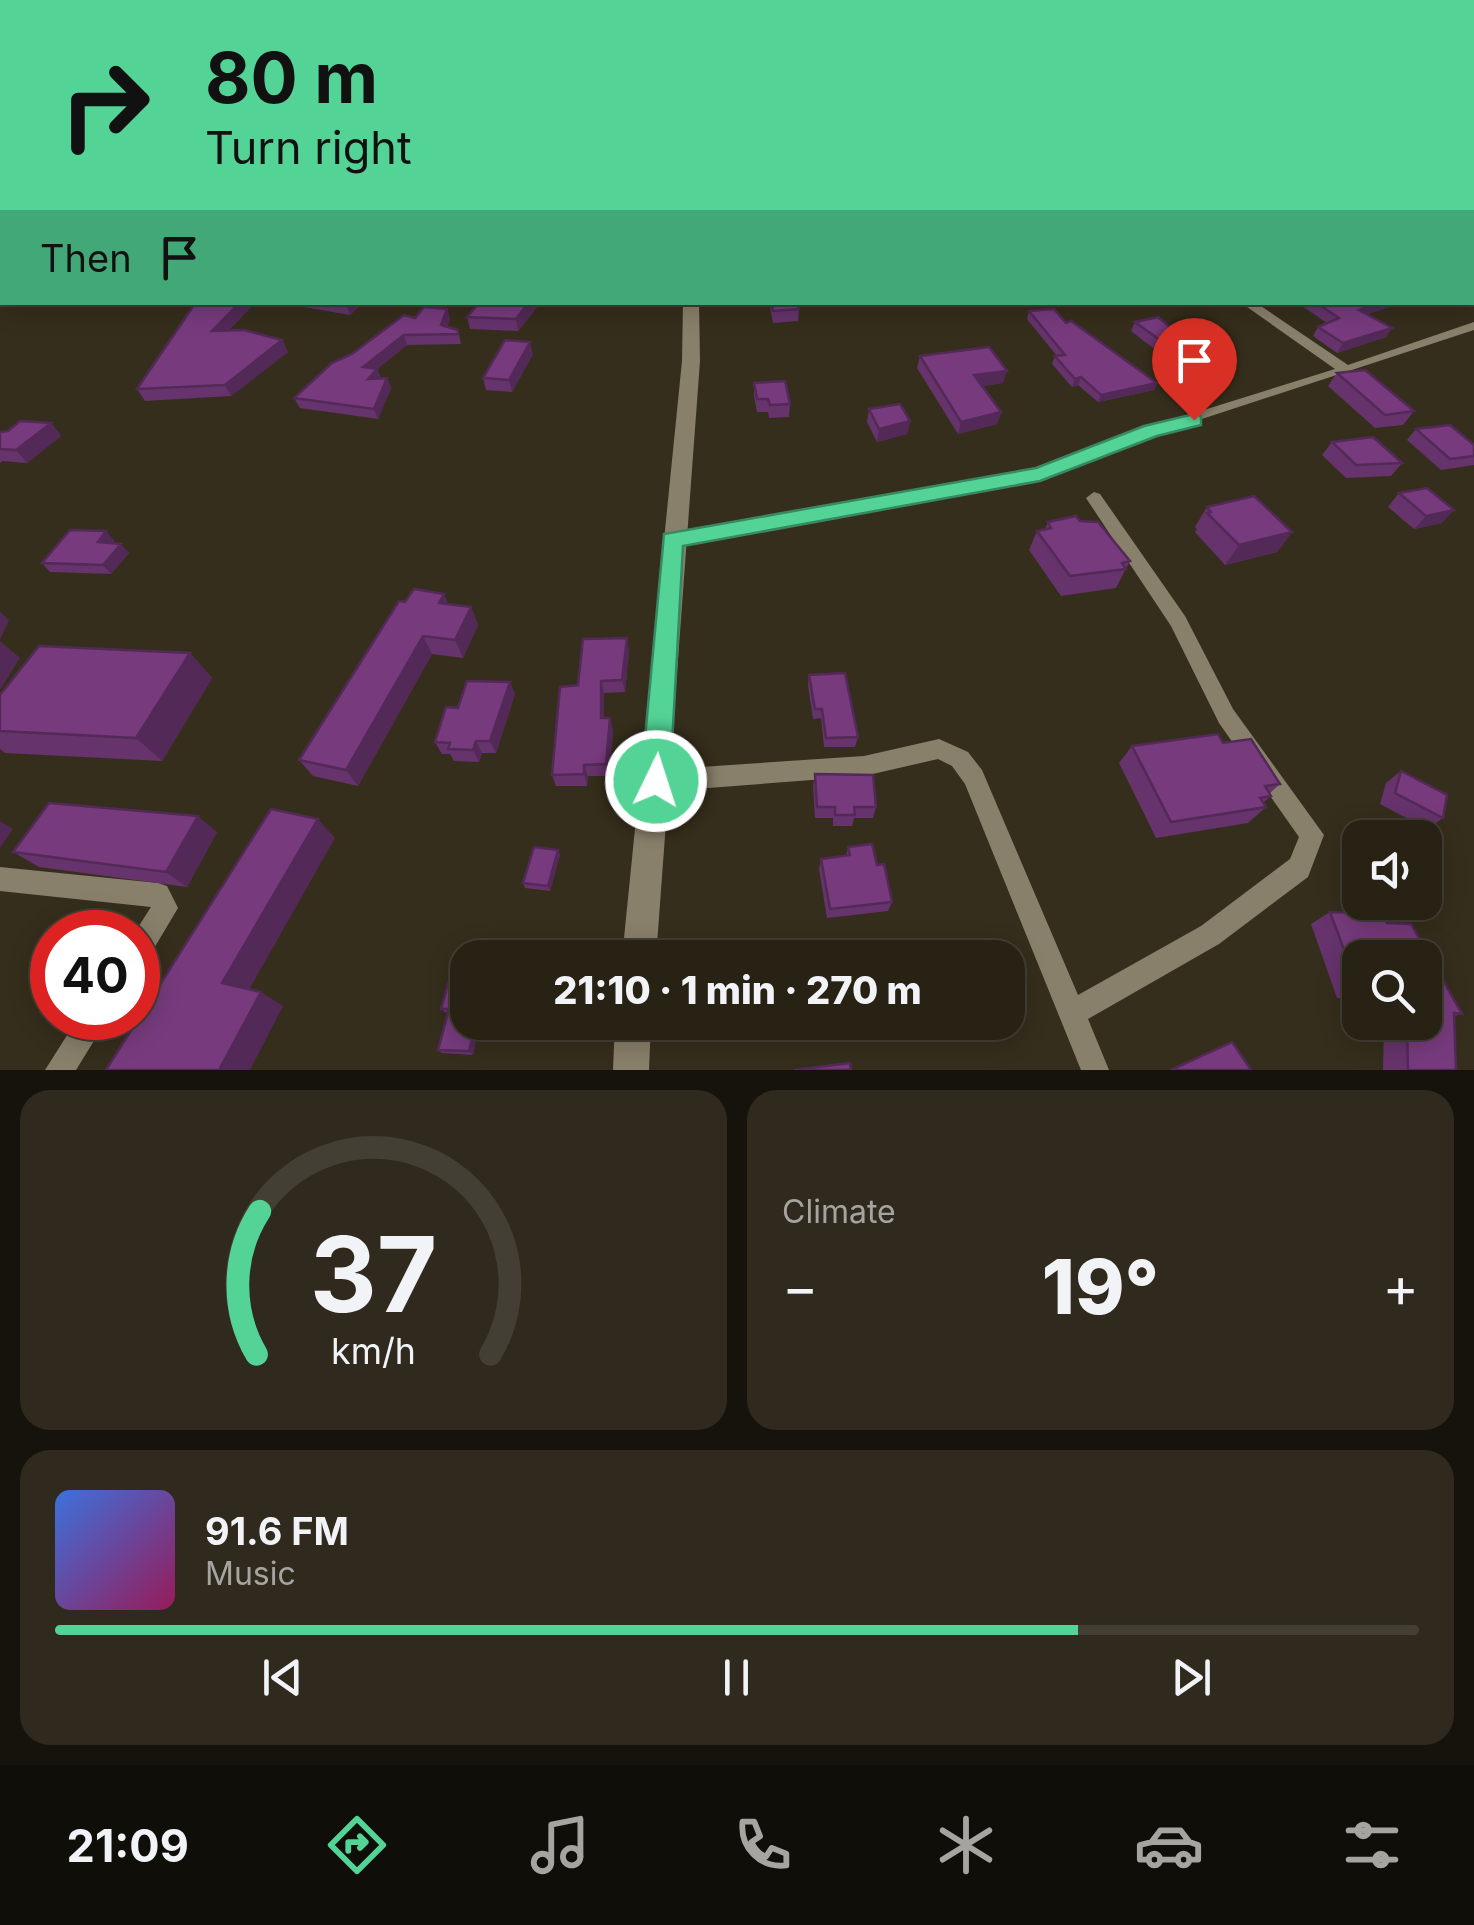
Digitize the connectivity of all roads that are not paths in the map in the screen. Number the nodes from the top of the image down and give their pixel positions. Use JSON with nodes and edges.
{"nodes":[{"id":1,"x":691,"y":305,"type":"edge"},
{"id":2,"x":1250,"y":305,"type":"edge"},
{"id":3,"x":1474,"y":326,"type":"edge"},
{"id":4,"x":1346,"y":370,"type":"junction"},
{"id":5,"x":1094,"y":498,"type":"dead end"},
{"id":6,"x":672,"y":540,"type":"junction"},
{"id":7,"x":656,"y":781,"type":"junction"},
{"id":8,"x":0,"y":878,"type":"edge"},
{"id":9,"x":160,"y":916,"type":"edge"},
{"id":10,"x":641,"y":940,"type":"edge"},
{"id":11,"x":1072,"y":1013,"type":"junction"},
{"id":12,"x":79,"y":1040,"type":"edge"},
{"id":13,"x":632,"y":1040,"type":"edge"},
{"id":14,"x":59,"y":1070,"type":"edge"},
{"id":15,"x":631,"y":1070,"type":"edge"},
{"id":16,"x":1095,"y":1070,"type":"edge"}],
"edges":[{"from":1,"to":6,"type":"street"},
{"from":2,"to":4,"type":"street"},
{"from":3,"to":4,"type":"street"},
{"from":4,"to":6,"type":"street"},
{"from":5,"to":11,"type":"street"},
{"from":6,"to":7,"type":"street"},
{"from":7,"to":10,"type":"street"},
{"from":7,"to":11,"type":"street"},
{"from":8,"to":9,"type":"street"},
{"from":11,"to":16,"type":"street"},
{"from":12,"to":14,"type":"street"},
{"from":13,"to":15,"type":"street"}]}
